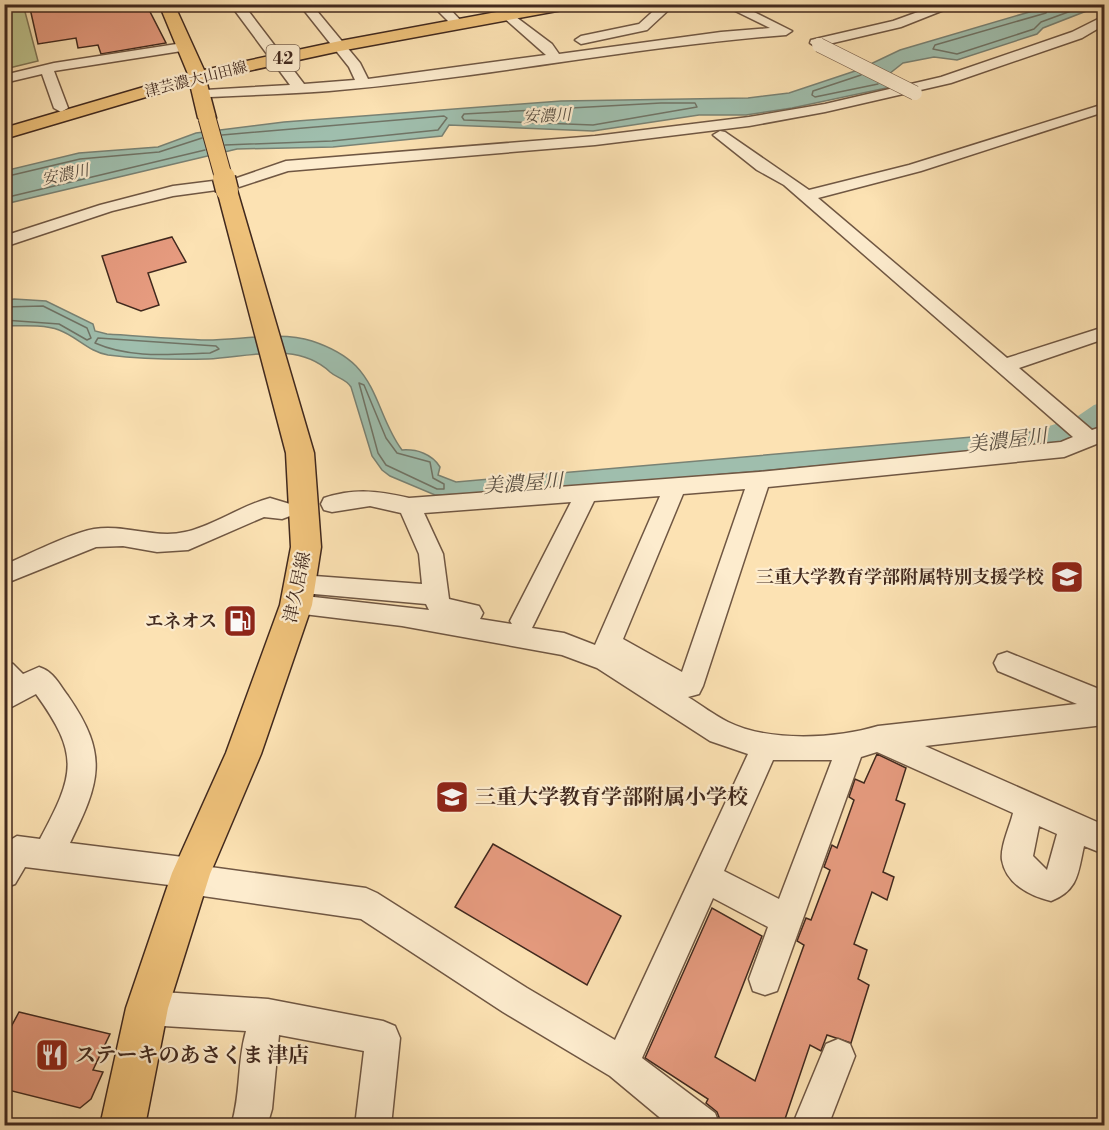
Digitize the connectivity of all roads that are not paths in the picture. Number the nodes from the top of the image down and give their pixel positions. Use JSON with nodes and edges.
{"nodes":[{"id":1,"x":20,"y":4,"type":"edge"},
{"id":2,"x":166,"y":4,"type":"edge"},
{"id":3,"x":236,"y":4,"type":"edge"},
{"id":4,"x":336,"y":4,"type":"edge"},
{"id":5,"x":437,"y":4,"type":"edge"},
{"id":6,"x":531,"y":4,"type":"edge"},
{"id":7,"x":568,"y":4,"type":"edge"},
{"id":8,"x":669,"y":4,"type":"edge"},
{"id":9,"x":727,"y":4,"type":"edge"},
{"id":10,"x":953,"y":4,"type":"edge"},
{"id":11,"x":4,"y":7,"type":"edge"},
{"id":12,"x":307,"y":7,"type":"edge"},
{"id":13,"x":508,"y":15,"type":"junction"},
{"id":14,"x":1104,"y":20,"type":"edge"},
{"id":15,"x":455,"y":21,"type":"junction"},
{"id":16,"x":805,"y":39,"type":"junction"},
{"id":17,"x":1094,"y":39,"type":"dead end"},
{"id":18,"x":337,"y":44,"type":"junction"},
{"id":19,"x":183,"y":47,"type":"junction"},
{"id":20,"x":551,"y":52,"type":"junction"},
{"id":21,"x":275,"y":56,"type":"junction"},
{"id":22,"x":47,"y":69,"type":"junction"},
{"id":23,"x":195,"y":74,"type":"junction"},
{"id":24,"x":4,"y":79,"type":"edge"},
{"id":25,"x":363,"y":82,"type":"junction"},
{"id":26,"x":298,"y":86,"type":"junction"},
{"id":27,"x":210,"y":93,"type":"dead end"},
{"id":28,"x":915,"y":93,"type":"junction"},
{"id":29,"x":61,"y":108,"type":"junction"},
{"id":30,"x":1104,"y":108,"type":"edge"},
{"id":31,"x":4,"y":126,"type":"edge"},
{"id":32,"x":4,"y":134,"type":"edge"},
{"id":33,"x":720,"y":135,"type":"junction"},
{"id":34,"x":228,"y":191,"type":"junction"},
{"id":35,"x":806,"y":196,"type":"junction"},
{"id":36,"x":4,"y":242,"type":"edge"},
{"id":37,"x":1104,"y":333,"type":"edge"},
{"id":38,"x":1003,"y":366,"type":"junction"},
{"id":39,"x":1097,"y":436,"type":"edge"},
{"id":40,"x":759,"y":480,"type":"junction"},
{"id":41,"x":675,"y":487,"type":"junction"},
{"id":42,"x":586,"y":494,"type":"junction"},
{"id":43,"x":332,"y":504,"type":"dead end"},
{"id":44,"x":409,"y":506,"type":"junction"},
{"id":45,"x":282,"y":510,"type":"dead end"},
{"id":46,"x":4,"y":575,"type":"edge"},
{"id":47,"x":435,"y":594,"type":"junction"},
{"id":48,"x":299,"y":595,"type":"junction"},
{"id":49,"x":523,"y":621,"type":"junction"},
{"id":50,"x":609,"y":643,"type":"junction"},
{"id":51,"x":1006,"y":663,"type":"dead end"},
{"id":52,"x":10,"y":687,"type":"edge"},
{"id":53,"x":1104,"y":703,"type":"edge"},
{"id":54,"x":1104,"y":713,"type":"edge"},
{"id":55,"x":865,"y":743,"type":"junction"},
{"id":56,"x":765,"y":747,"type":"junction"},
{"id":57,"x":1029,"y":806,"type":"junction"},
{"id":58,"x":1074,"y":826,"type":"junction"},
{"id":59,"x":1104,"y":840,"type":"edge"},
{"id":60,"x":48,"y":854,"type":"junction"},
{"id":61,"x":8,"y":858,"type":"edge"},
{"id":62,"x":190,"y":876,"type":"junction"},
{"id":63,"x":706,"y":879,"type":"junction"},
{"id":64,"x":787,"y":920,"type":"junction"},
{"id":65,"x":765,"y":979,"type":"dead end"},
{"id":66,"x":147,"y":1008,"type":"junction"},
{"id":67,"x":268,"y":1016,"type":"junction"},
{"id":68,"x":838,"y":1056,"type":"dead end"},
{"id":69,"x":622,"y":1064,"type":"junction"},
{"id":70,"x":122,"y":1125,"type":"edge"},
{"id":71,"x":249,"y":1125,"type":"edge"},
{"id":72,"x":373,"y":1125,"type":"edge"},
{"id":73,"x":702,"y":1125,"type":"edge"},
{"id":74,"x":810,"y":1125,"type":"edge"}],
"edges":[{"from":1,"to":11,"type":"street"},
{"from":2,"to":19,"type":"main road","name":"津久居線"},
{"from":3,"to":21,"type":"street"},
{"from":4,"to":12,"type":"street"},
{"from":5,"to":15,"type":"street"},
{"from":6,"to":15,"type":"main road","name":"津芸濃大山田線","number":"42"},
{"from":7,"to":13,"type":"main road","name":"津芸濃大山田線","number":"42"},
{"from":8,"to":20,"type":"street"},
{"from":9,"to":16,"type":"street"},
{"from":10,"to":16,"type":"street"},
{"from":12,"to":18,"type":"street"},
{"from":13,"to":15,"type":"main road","name":"津芸濃大山田線","number":"42"},
{"from":13,"to":20,"type":"street"},
{"from":14,"to":36,"type":"street"},
{"from":15,"to":18,"type":"main road","name":"津芸濃大山田線","number":"42"},
{"from":16,"to":20,"type":"street"},
{"from":16,"to":28,"type":"street","bridge":true},
{"from":17,"to":28,"type":"street"},
{"from":18,"to":21,"type":"main road","name":"津芸濃大山田線","number":"42"},
{"from":18,"to":25,"type":"street"},
{"from":19,"to":22,"type":"street"},
{"from":19,"to":23,"type":"main road","name":"津久居線"},
{"from":20,"to":25,"type":"street"},
{"from":21,"to":23,"type":"main road","name":"津芸濃大山田線","number":"42"},
{"from":21,"to":26,"type":"street"},
{"from":22,"to":24,"type":"street"},
{"from":22,"to":29,"type":"street"},
{"from":23,"to":29,"type":"main road","name":"津芸濃大山田線","number":"42"},
{"from":23,"to":32,"type":"main road","name":"津芸濃大山田線","number":"42"},
{"from":23,"to":34,"type":"main road","name":"津久居線","bridge":true},
{"from":25,"to":26,"type":"street"},
{"from":26,"to":27,"type":"street"},
{"from":28,"to":33,"type":"street"},
{"from":29,"to":31,"type":"main road","name":"津芸濃大山田線","number":"42"},
{"from":30,"to":35,"type":"street"},
{"from":33,"to":34,"type":"street"},
{"from":33,"to":35,"type":"street"},
{"from":34,"to":48,"type":"main road","name":"津久居線"},
{"from":35,"to":38,"type":"street"},
{"from":37,"to":38,"type":"street"},
{"from":38,"to":39,"type":"street"},
{"from":39,"to":40,"type":"street"},
{"from":40,"to":41,"type":"street"},
{"from":40,"to":50,"type":"street"},
{"from":41,"to":42,"type":"street"},
{"from":41,"to":50,"type":"street"},
{"from":42,"to":44,"type":"street"},
{"from":42,"to":49,"type":"street"},
{"from":43,"to":44,"type":"street"},
{"from":44,"to":47,"type":"street"},
{"from":45,"to":46,"type":"street"},
{"from":47,"to":48,"type":"street"},
{"from":47,"to":49,"type":"street"},
{"from":48,"to":56,"type":"street"},
{"from":48,"to":62,"type":"main road","name":"津久居線"},
{"from":49,"to":50,"type":"street"},
{"from":51,"to":53,"type":"street"},
{"from":52,"to":60,"type":"street"},
{"from":54,"to":55,"type":"street"},
{"from":55,"to":56,"type":"street"},
{"from":55,"to":57,"type":"street"},
{"from":55,"to":64,"type":"street"},
{"from":56,"to":63,"type":"street"},
{"from":57,"to":58,"type":"street"},
{"from":57,"to":58,"type":"street"},
{"from":58,"to":59,"type":"street"},
{"from":60,"to":61,"type":"street"},
{"from":60,"to":62,"type":"street"},
{"from":62,"to":66,"type":"main road","name":"津久居線"},
{"from":62,"to":69,"type":"street"},
{"from":63,"to":64,"type":"street"},
{"from":63,"to":69,"type":"street"},
{"from":64,"to":65,"type":"street"},
{"from":66,"to":67,"type":"street"},
{"from":66,"to":70,"type":"main road","name":"津久居線"},
{"from":67,"to":71,"type":"street"},
{"from":67,"to":72,"type":"street"},
{"from":68,"to":74,"type":"street"},
{"from":69,"to":73,"type":"street"}]}
